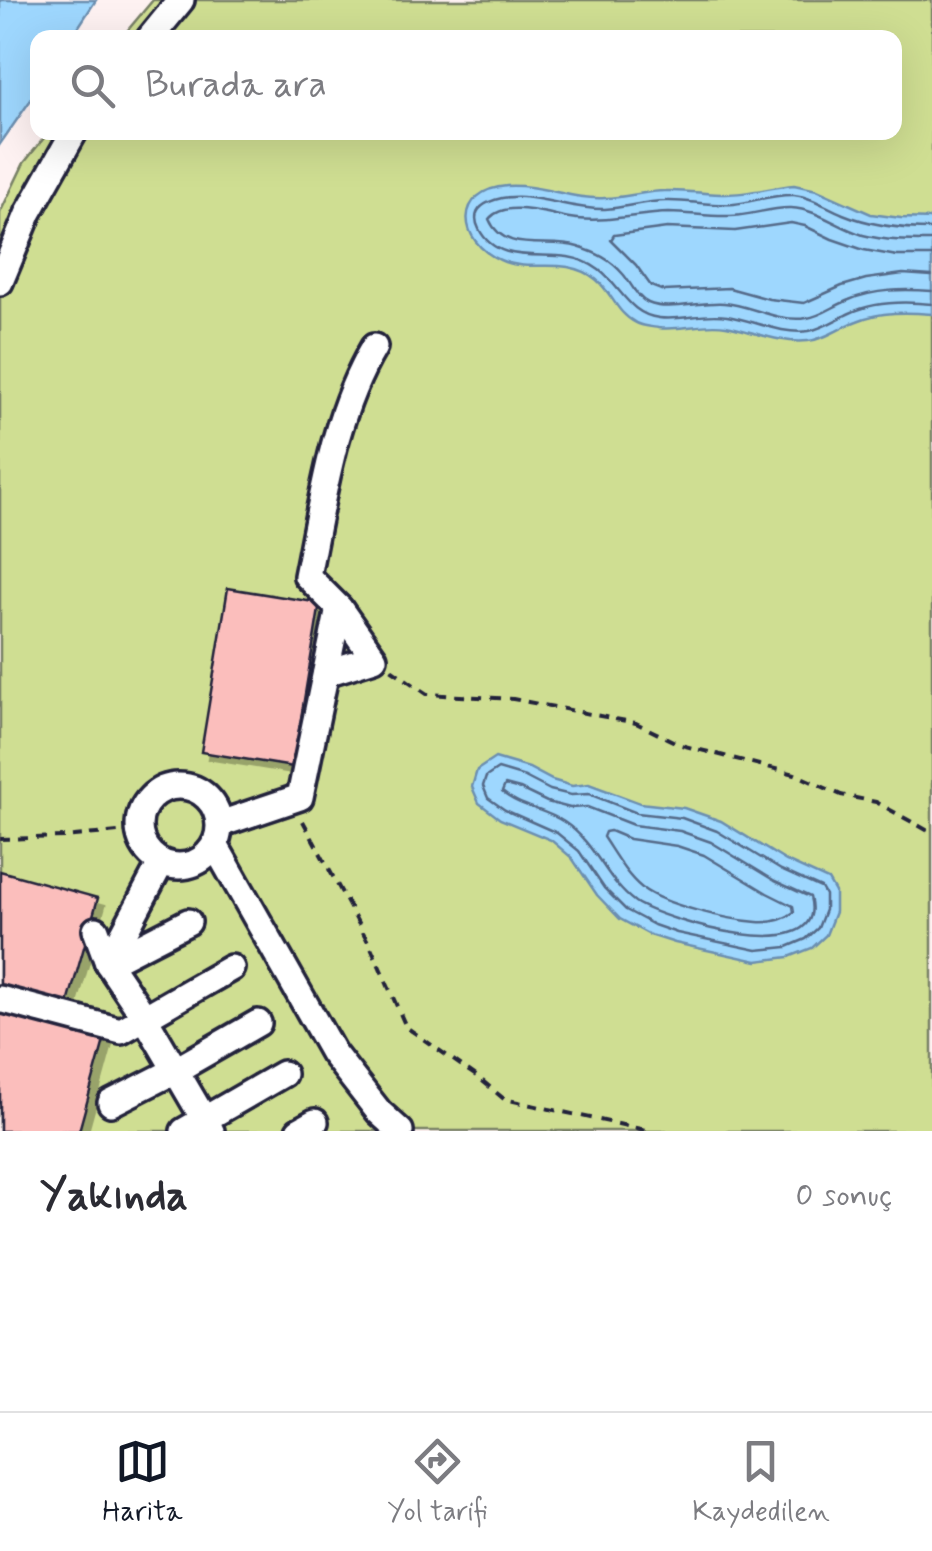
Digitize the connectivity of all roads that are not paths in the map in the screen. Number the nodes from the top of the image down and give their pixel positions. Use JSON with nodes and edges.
{"nodes":[{"id":1,"x":181,"y":0,"type":"edge"},
{"id":2,"x":157,"y":30,"type":"edge"},
{"id":3,"x":70,"y":140,"type":"edge"},
{"id":4,"x":0,"y":282,"type":"edge"},
{"id":5,"x":374,"y":347,"type":"dead end"},
{"id":6,"x":339,"y":608,"type":"junction"},
{"id":7,"x":326,"y":672,"type":"junction"},
{"id":8,"x":218,"y":835,"type":"junction"},
{"id":9,"x":161,"y":862,"type":"junction"},
{"id":10,"x":188,"y":922,"type":"dead end"},
{"id":11,"x":96,"y":930,"type":"dead end"},
{"id":12,"x":108,"y":963,"type":"junction"},
{"id":13,"x":232,"y":968,"type":"dead end"},
{"id":14,"x":0,"y":998,"type":"edge"},
{"id":15,"x":145,"y":1018,"type":"junction"},
{"id":16,"x":258,"y":1023,"type":"dead end"},
{"id":17,"x":176,"y":1070,"type":"junction"},
{"id":18,"x":283,"y":1074,"type":"dead end"},
{"id":19,"x":111,"y":1103,"type":"dead end"},
{"id":20,"x":200,"y":1127,"type":"edge"},
{"id":21,"x":400,"y":1131,"type":"edge"}],
"edges":[{"from":1,"to":2,"type":"street"},
{"from":3,"to":4,"type":"street"},
{"from":5,"to":6,"type":"street"},
{"from":6,"to":7,"type":"street"},
{"from":6,"to":7,"type":"street"},
{"from":7,"to":8,"type":"street"},
{"from":8,"to":9,"type":"street"},
{"from":8,"to":9,"type":"street"},
{"from":8,"to":21,"type":"street"},
{"from":9,"to":12,"type":"street"},
{"from":10,"to":12,"type":"street"},
{"from":11,"to":12,"type":"street"},
{"from":12,"to":15,"type":"street"},
{"from":13,"to":15,"type":"street"},
{"from":14,"to":15,"type":"street"},
{"from":15,"to":17,"type":"street"},
{"from":16,"to":17,"type":"street"},
{"from":17,"to":19,"type":"street"},
{"from":17,"to":20,"type":"street"},
{"from":18,"to":20,"type":"street"}]}
